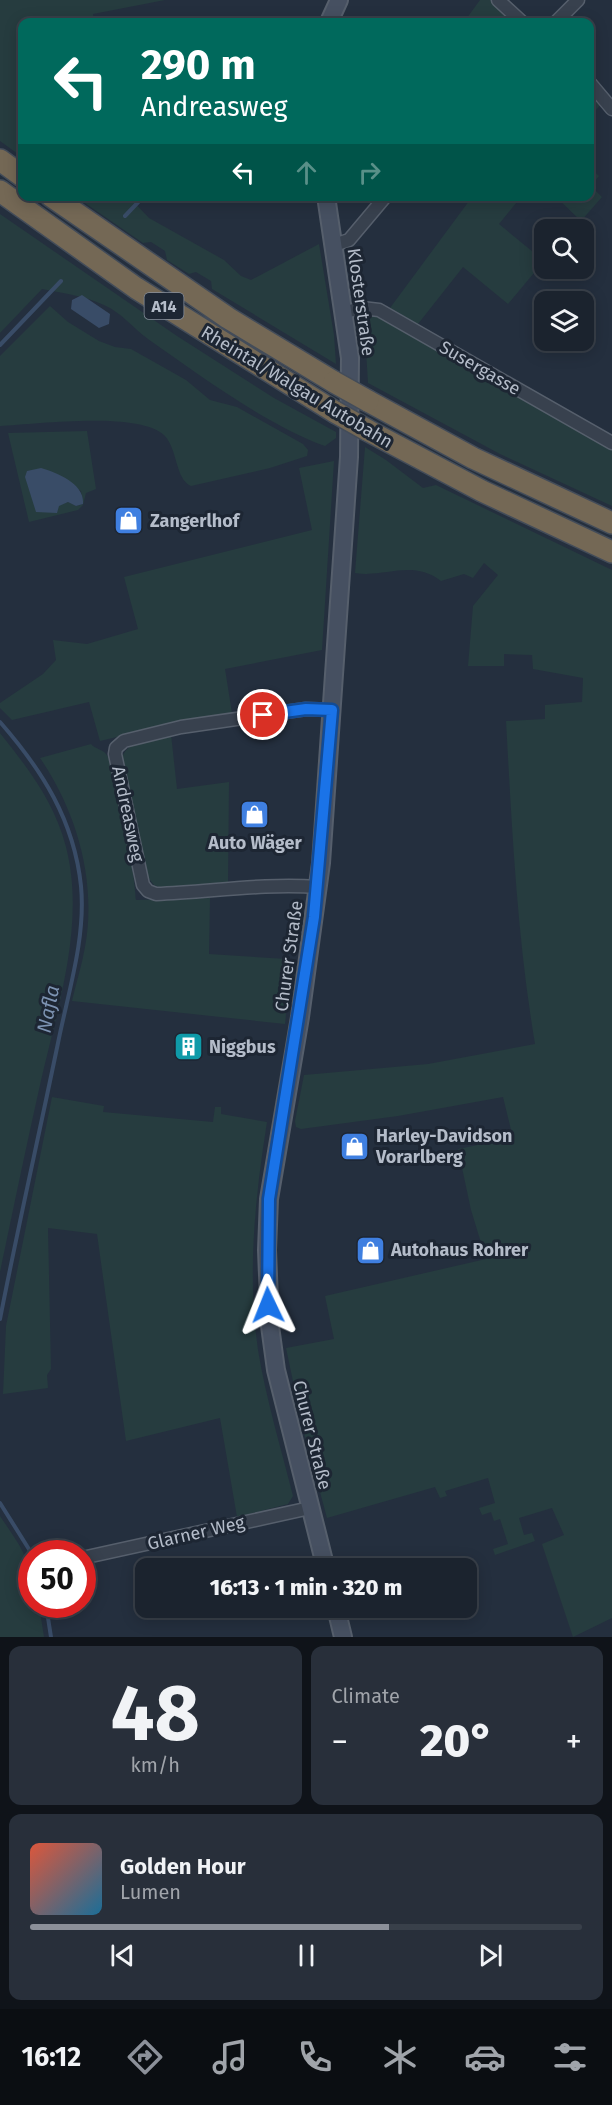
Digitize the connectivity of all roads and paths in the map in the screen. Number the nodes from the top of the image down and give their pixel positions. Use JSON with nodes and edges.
{"nodes":[{"id":1,"x":339,"y":0,"type":"edge"},
{"id":2,"x":498,"y":0,"type":"edge"},
{"id":3,"x":578,"y":0,"type":"edge"},
{"id":4,"x":331,"y":18,"type":"edge"},
{"id":5,"x":518,"y":18,"type":"edge"},
{"id":6,"x":560,"y":18,"type":"edge"},
{"id":7,"x":594,"y":88,"type":"edge"},
{"id":8,"x":612,"y":109,"type":"edge"},
{"id":9,"x":0,"y":160,"type":"edge"},
{"id":10,"x":18,"y":173,"type":"edge"},
{"id":11,"x":0,"y":191,"type":"edge"},
{"id":12,"x":58,"y":201,"type":"edge"},
{"id":13,"x":327,"y":201,"type":"edge"},
{"id":14,"x":382,"y":201,"type":"edge"},
{"id":15,"x":334,"y":245,"type":"junction"},
{"id":16,"x":345,"y":312,"type":"junction"},
{"id":17,"x":351,"y":409,"type":"junction"},
{"id":18,"x":612,"y":443,"type":"edge"},
{"id":19,"x":612,"y":523,"type":"edge"},
{"id":20,"x":612,"y":552,"type":"edge"},
{"id":21,"x":332,"y":710,"type":"junction"},
{"id":22,"x":318,"y":887,"type":"junction"},
{"id":23,"x":310,"y":1508,"type":"junction"},
{"id":24,"x":96,"y":1555,"type":"edge"},
{"id":25,"x":323,"y":1558,"type":"edge"},
{"id":26,"x":338,"y":1618,"type":"edge"},
{"id":27,"x":343,"y":1637,"type":"edge"}],
"edges":[{"from":1,"to":4,"type":"main road"},
{"from":2,"to":5,"type":"street"},
{"from":3,"to":6,"type":"street"},
{"from":7,"to":8,"type":"street"},
{"from":9,"to":10,"type":"highway"},
{"from":11,"to":17,"type":"highway","name":"Rheintal/Walgau Autobahn","number":"A14"},
{"from":12,"to":17,"type":"highway","name":"Rheintal/Walgau Autobahn","number":"A14","bridge":true},
{"from":13,"to":15,"type":"main road","name":"Klosterstraße"},
{"from":14,"to":15,"type":"street"},
{"from":15,"to":16,"type":"main road","name":"Klosterstraße"},
{"from":16,"to":17,"type":"main road","name":"Klosterstraße"},
{"from":16,"to":18,"type":"street","name":"Susergasse"},
{"from":17,"to":19,"type":"highway","name":"Rheintal/Walgau Autobahn","number":"A14"},
{"from":17,"to":20,"type":"highway","name":"Rheintal/Walgau Autobahn","number":"A14","bridge":true},
{"from":17,"to":21,"type":"main road","name":"Churer Straße"},
{"from":21,"to":22,"type":"main road","name":"Churer Straße"},
{"from":21,"to":22,"type":"street","name":"Andreasweg"},
{"from":22,"to":23,"type":"main road","name":"Churer Straße"},
{"from":23,"to":24,"type":"street","name":"Glarner Weg"},
{"from":23,"to":25,"type":"main road","name":"Churer Straße"},
{"from":26,"to":27,"type":"main road"}]}
